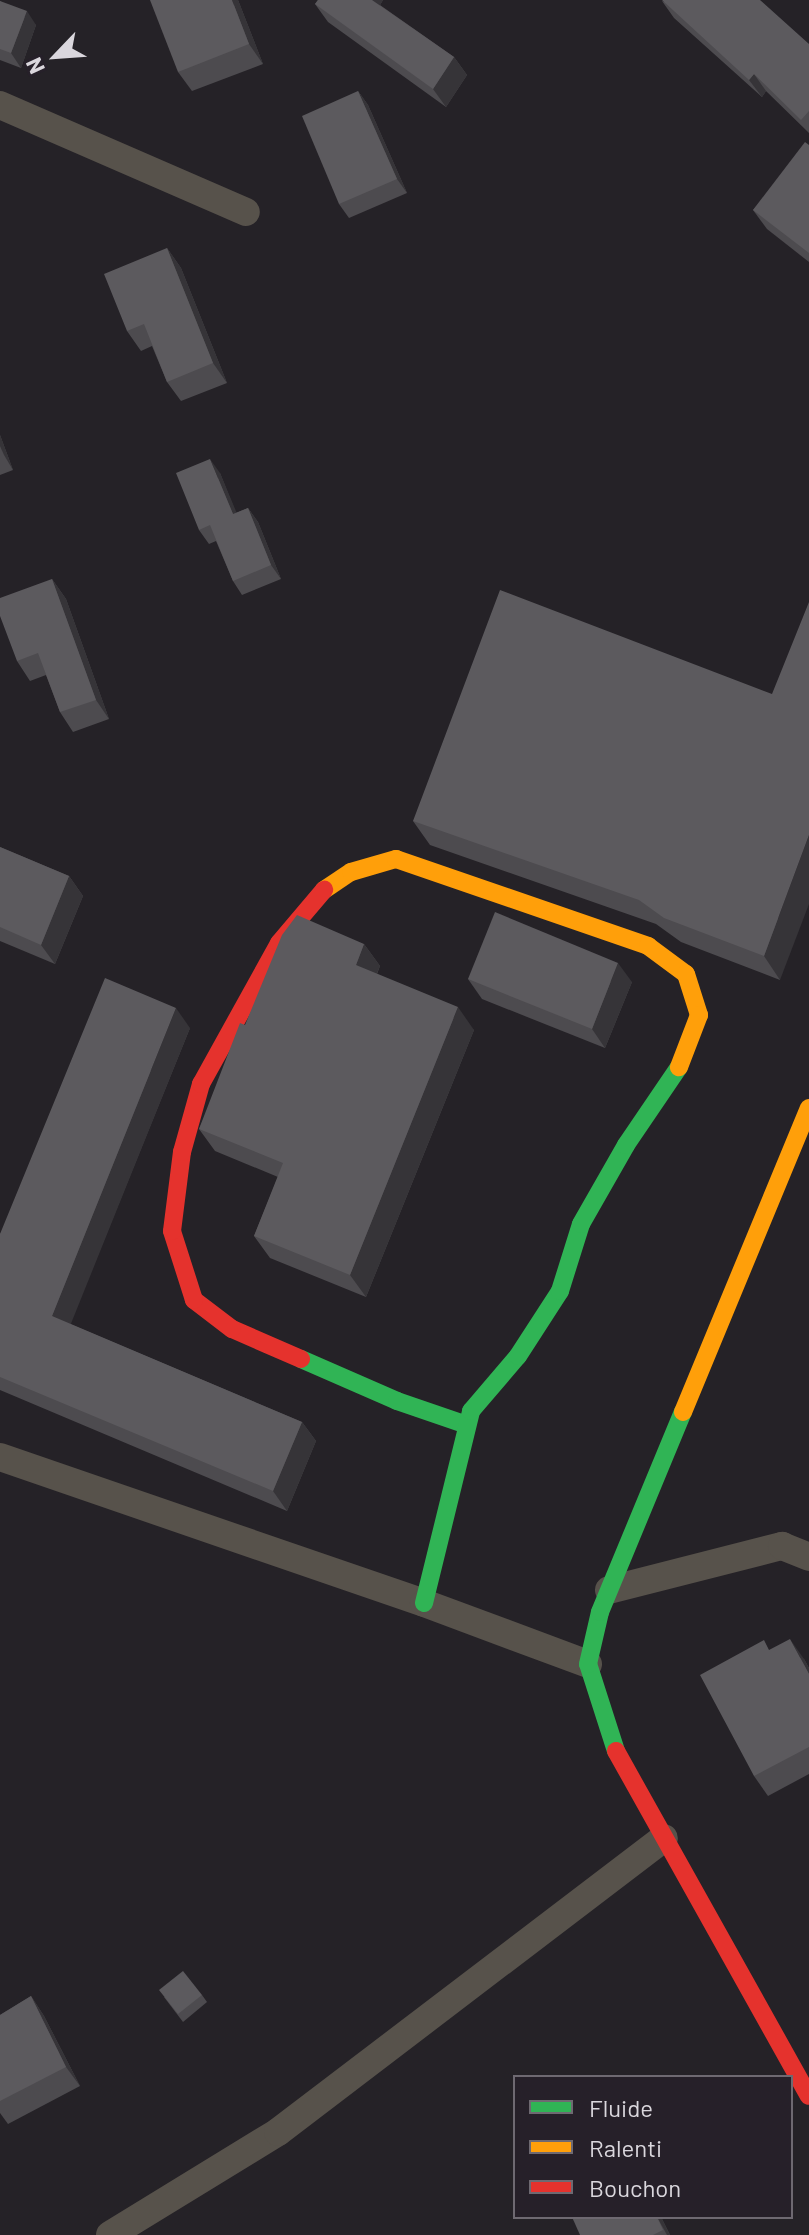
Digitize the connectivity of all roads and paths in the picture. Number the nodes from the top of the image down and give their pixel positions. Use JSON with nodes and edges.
{"nodes":[{"id":1,"x":0,"y":105,"type":"edge"},
{"id":2,"x":246,"y":212,"type":"dead end"},
{"id":3,"x":809,"y":1108,"type":"edge"},
{"id":4,"x":467,"y":1425,"type":"junction"},
{"id":5,"x":0,"y":1457,"type":"edge"},
{"id":6,"x":809,"y":1557,"type":"edge"},
{"id":7,"x":609,"y":1590,"type":"junction"},
{"id":8,"x":424,"y":1603,"type":"junction"},
{"id":9,"x":588,"y":1664,"type":"junction"},
{"id":10,"x":664,"y":1838,"type":"junction"},
{"id":11,"x":809,"y":2096,"type":"edge"},
{"id":12,"x":110,"y":2235,"type":"edge"}],
"edges":[{"from":1,"to":2,"type":"street"},
{"from":3,"to":7,"type":"street"},
{"from":4,"to":4,"type":"street"},
{"from":4,"to":8,"type":"street"},
{"from":5,"to":8,"type":"street"},
{"from":6,"to":7,"type":"street"},
{"from":7,"to":9,"type":"street"},
{"from":8,"to":9,"type":"street"},
{"from":9,"to":10,"type":"street"},
{"from":10,"to":11,"type":"street"},
{"from":10,"to":12,"type":"street"}]}
